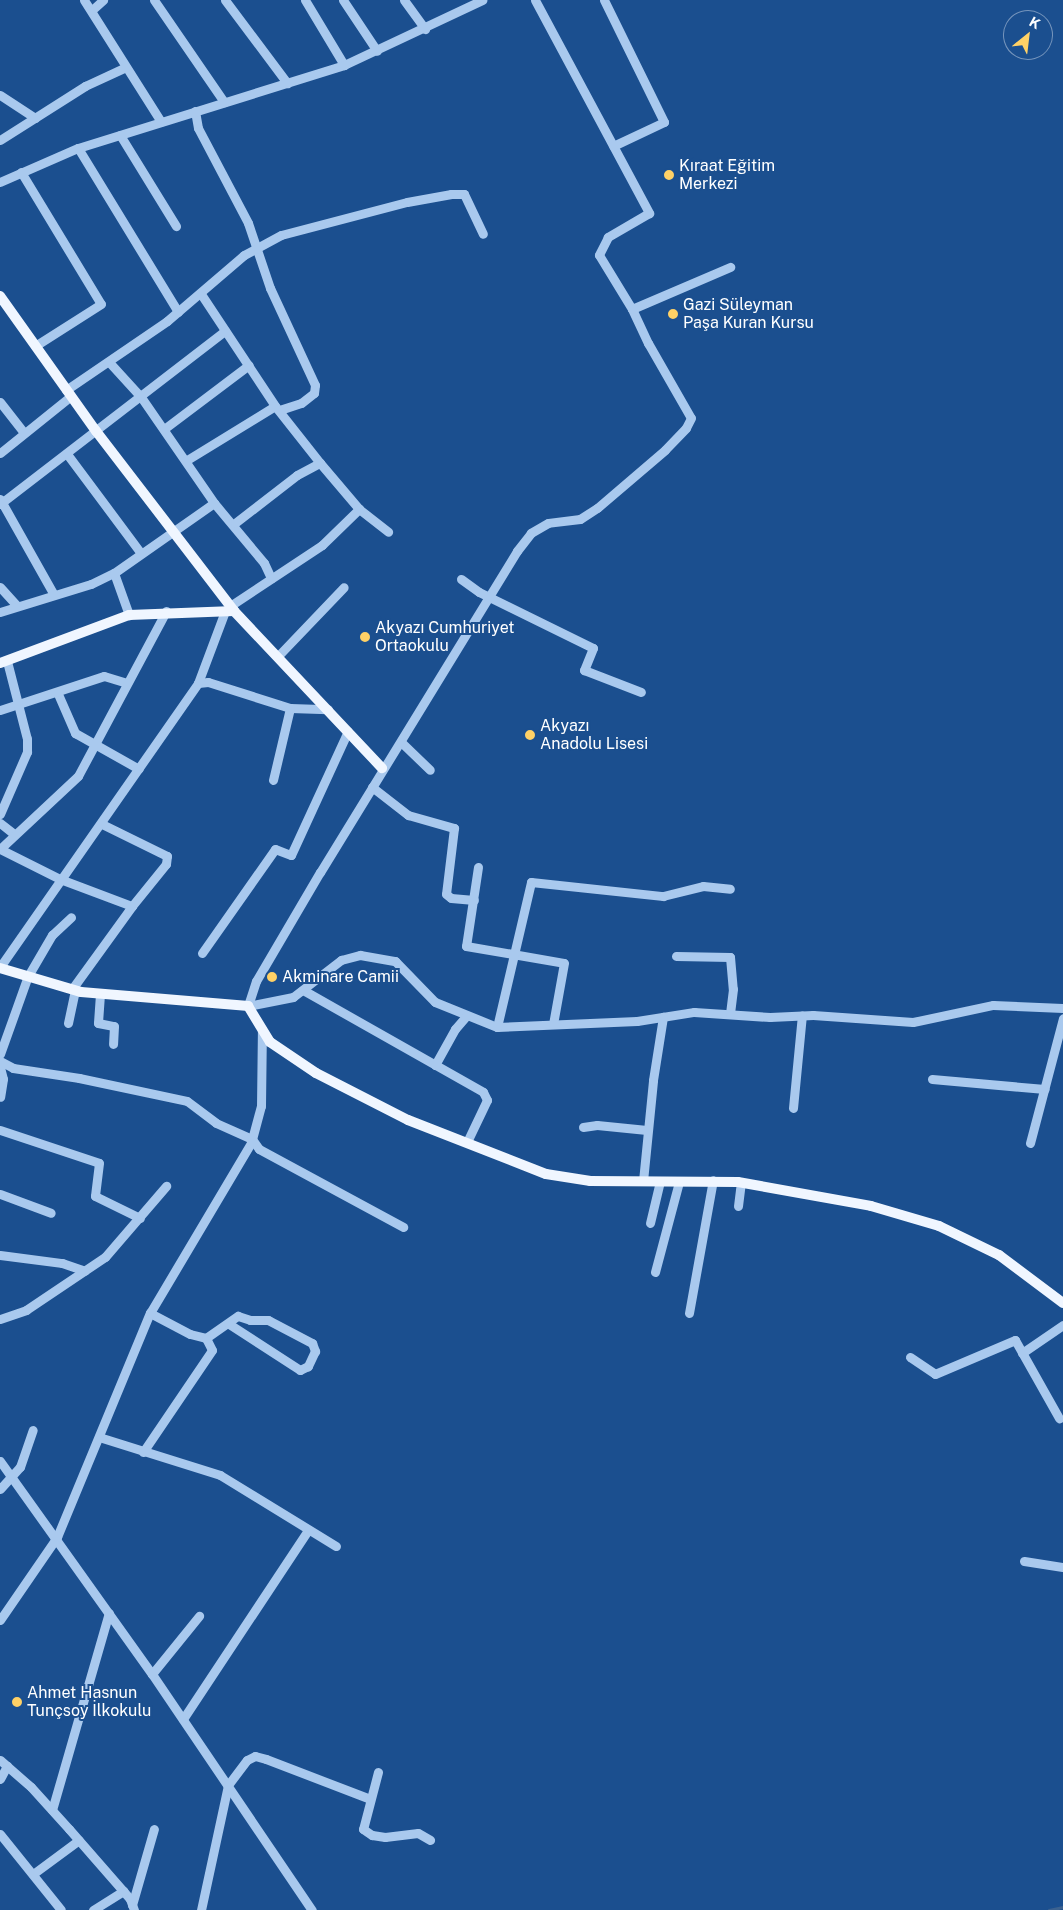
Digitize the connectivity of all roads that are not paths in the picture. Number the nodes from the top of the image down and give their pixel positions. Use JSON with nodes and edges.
{"nodes":[{"id":1,"x":84,"y":0,"type":"edge"},
{"id":2,"x":103,"y":0,"type":"edge"},
{"id":3,"x":154,"y":0,"type":"edge"},
{"id":4,"x":225,"y":0,"type":"edge"},
{"id":5,"x":305,"y":0,"type":"edge"},
{"id":6,"x":343,"y":0,"type":"edge"},
{"id":7,"x":404,"y":0,"type":"edge"},
{"id":8,"x":482,"y":0,"type":"edge"},
{"id":9,"x":535,"y":0,"type":"edge"},
{"id":10,"x":604,"y":0,"type":"edge"},
{"id":11,"x":92,"y":10,"type":"junction"},
{"id":12,"x":425,"y":29,"type":"junction"},
{"id":13,"x":377,"y":50,"type":"junction"},
{"id":14,"x":344,"y":65,"type":"junction"},
{"id":15,"x":126,"y":67,"type":"junction"},
{"id":16,"x":287,"y":83,"type":"junction"},
{"id":17,"x":0,"y":95,"type":"edge"},
{"id":18,"x":224,"y":102,"type":"junction"},
{"id":19,"x":195,"y":111,"type":"junction"},
{"id":20,"x":35,"y":118,"type":"junction"},
{"id":21,"x":161,"y":122,"type":"junction"},
{"id":22,"x":120,"y":135,"type":"junction"},
{"id":23,"x":0,"y":140,"type":"edge"},
{"id":24,"x":613,"y":146,"type":"junction"},
{"id":25,"x":78,"y":148,"type":"junction"},
{"id":26,"x":21,"y":172,"type":"junction"},
{"id":27,"x":0,"y":182,"type":"edge"},
{"id":28,"x":176,"y":226,"type":"dead end"},
{"id":29,"x":483,"y":234,"type":"dead end"},
{"id":30,"x":257,"y":249,"type":"junction"},
{"id":31,"x":730,"y":268,"type":"dead end"},
{"id":32,"x":200,"y":294,"type":"junction"},
{"id":33,"x":0,"y":296,"type":"edge"},
{"id":34,"x":632,"y":309,"type":"junction"},
{"id":35,"x":178,"y":312,"type":"junction"},
{"id":36,"x":225,"y":332,"type":"junction"},
{"id":37,"x":35,"y":346,"type":"junction"},
{"id":38,"x":109,"y":362,"type":"junction"},
{"id":39,"x":249,"y":365,"type":"junction"},
{"id":40,"x":68,"y":393,"type":"junction"},
{"id":41,"x":141,"y":397,"type":"junction"},
{"id":42,"x":0,"y":402,"type":"edge"},
{"id":43,"x":277,"y":408,"type":"junction"},
{"id":44,"x":164,"y":429,"type":"junction"},
{"id":45,"x":96,"y":431,"type":"junction"},
{"id":46,"x":24,"y":433,"type":"junction"},
{"id":47,"x":0,"y":453,"type":"edge"},
{"id":48,"x":67,"y":454,"type":"junction"},
{"id":49,"x":186,"y":460,"type":"junction"},
{"id":50,"x":320,"y":463,"type":"junction"},
{"id":51,"x":1,"y":502,"type":"edge"},
{"id":52,"x":214,"y":503,"type":"junction"},
{"id":53,"x":359,"y":510,"type":"junction"},
{"id":54,"x":235,"y":523,"type":"junction"},
{"id":55,"x":172,"y":532,"type":"junction"},
{"id":56,"x":388,"y":532,"type":"dead end"},
{"id":57,"x":140,"y":552,"type":"junction"},
{"id":58,"x":114,"y":573,"type":"junction"},
{"id":59,"x":271,"y":578,"type":"junction"},
{"id":60,"x":461,"y":579,"type":"dead end"},
{"id":61,"x":344,"y":586,"type":"dead end"},
{"id":62,"x":0,"y":587,"type":"edge"},
{"id":63,"x":54,"y":593,"type":"junction"},
{"id":64,"x":487,"y":596,"type":"junction"},
{"id":65,"x":16,"y":605,"type":"junction"},
{"id":66,"x":230,"y":609,"type":"junction"},
{"id":67,"x":166,"y":611,"type":"junction"},
{"id":68,"x":0,"y":612,"type":"edge"},
{"id":69,"x":129,"y":615,"type":"junction"},
{"id":70,"x":278,"y":656,"type":"junction"},
{"id":71,"x":3,"y":662,"type":"edge"},
{"id":72,"x":198,"y":683,"type":"junction"},
{"id":73,"x":126,"y":684,"type":"junction"},
{"id":74,"x":641,"y":692,"type":"dead end"},
{"id":75,"x":58,"y":694,"type":"junction"},
{"id":76,"x":16,"y":706,"type":"junction"},
{"id":77,"x":290,"y":708,"type":"junction"},
{"id":78,"x":328,"y":709,"type":"junction"},
{"id":79,"x":0,"y":710,"type":"edge"},
{"id":80,"x":348,"y":731,"type":"junction"},
{"id":81,"x":400,"y":742,"type":"junction"},
{"id":82,"x":94,"y":743,"type":"junction"},
{"id":83,"x":382,"y":768,"type":"junction"},
{"id":84,"x":139,"y":769,"type":"junction"},
{"id":85,"x":430,"y":770,"type":"dead end"},
{"id":86,"x":273,"y":780,"type":"dead end"},
{"id":87,"x":372,"y":786,"type":"junction"},
{"id":88,"x":0,"y":814,"type":"edge"},
{"id":89,"x":0,"y":824,"type":"edge"},
{"id":90,"x":102,"y":824,"type":"junction"},
{"id":91,"x":14,"y":834,"type":"junction"},
{"id":92,"x":0,"y":849,"type":"edge"},
{"id":93,"x":478,"y":867,"type":"dead end"},
{"id":94,"x":60,"y":879,"type":"junction"},
{"id":95,"x":730,"y":889,"type":"dead end"},
{"id":96,"x":474,"y":900,"type":"junction"},
{"id":97,"x":132,"y":906,"type":"junction"},
{"id":98,"x":71,"y":917,"type":"dead end"},
{"id":99,"x":202,"y":953,"type":"dead end"},
{"id":100,"x":514,"y":954,"type":"junction"},
{"id":101,"x":676,"y":956,"type":"dead end"},
{"id":102,"x":0,"y":967,"type":"edge"},
{"id":103,"x":28,"y":976,"type":"junction"},
{"id":104,"x":74,"y":990,"type":"junction"},
{"id":105,"x":302,"y":990,"type":"junction"},
{"id":106,"x":100,"y":994,"type":"junction"},
{"id":107,"x":248,"y":1006,"type":"junction"},
{"id":108,"x":1063,"y":1008,"type":"edge"},
{"id":109,"x":730,"y":1014,"type":"junction"},
{"id":110,"x":467,"y":1015,"type":"junction"},
{"id":111,"x":802,"y":1015,"type":"junction"},
{"id":112,"x":663,"y":1017,"type":"junction"},
{"id":113,"x":1063,"y":1018,"type":"edge"},
{"id":114,"x":68,"y":1023,"type":"dead end"},
{"id":115,"x":553,"y":1024,"type":"junction"},
{"id":116,"x":496,"y":1027,"type":"junction"},
{"id":117,"x":262,"y":1030,"type":"junction"},
{"id":118,"x":113,"y":1044,"type":"dead end"},
{"id":119,"x":0,"y":1054,"type":"edge"},
{"id":120,"x":0,"y":1061,"type":"edge"},
{"id":121,"x":436,"y":1065,"type":"junction"},
{"id":122,"x":0,"y":1067,"type":"edge"},
{"id":123,"x":932,"y":1079,"type":"dead end"},
{"id":124,"x":1045,"y":1088,"type":"junction"},
{"id":125,"x":0,"y":1097,"type":"edge"},
{"id":126,"x":793,"y":1108,"type":"dead end"},
{"id":127,"x":583,"y":1127,"type":"dead end"},
{"id":128,"x":0,"y":1130,"type":"edge"},
{"id":129,"x":647,"y":1130,"type":"junction"},
{"id":130,"x":252,"y":1139,"type":"junction"},
{"id":131,"x":467,"y":1142,"type":"junction"},
{"id":132,"x":1030,"y":1143,"type":"dead end"},
{"id":133,"x":713,"y":1180,"type":"junction"},
{"id":134,"x":643,"y":1181,"type":"junction"},
{"id":135,"x":660,"y":1181,"type":"junction"},
{"id":136,"x":680,"y":1182,"type":"junction"},
{"id":137,"x":741,"y":1182,"type":"junction"},
{"id":138,"x":166,"y":1186,"type":"dead end"},
{"id":139,"x":0,"y":1194,"type":"edge"},
{"id":140,"x":738,"y":1206,"type":"dead end"},
{"id":141,"x":51,"y":1213,"type":"dead end"},
{"id":142,"x":140,"y":1218,"type":"junction"},
{"id":143,"x":650,"y":1223,"type":"dead end"},
{"id":144,"x":403,"y":1227,"type":"dead end"},
{"id":145,"x":0,"y":1255,"type":"edge"},
{"id":146,"x":85,"y":1271,"type":"junction"},
{"id":147,"x":655,"y":1272,"type":"dead end"},
{"id":148,"x":1063,"y":1303,"type":"edge"},
{"id":149,"x":150,"y":1313,"type":"junction"},
{"id":150,"x":689,"y":1313,"type":"dead end"},
{"id":151,"x":0,"y":1319,"type":"edge"},
{"id":152,"x":229,"y":1324,"type":"junction"},
{"id":153,"x":1063,"y":1326,"type":"edge"},
{"id":154,"x":206,"y":1338,"type":"junction"},
{"id":155,"x":1022,"y":1353,"type":"junction"},
{"id":156,"x":910,"y":1357,"type":"dead end"},
{"id":157,"x":1059,"y":1418,"type":"dead end"},
{"id":158,"x":33,"y":1430,"type":"dead end"},
{"id":159,"x":99,"y":1437,"type":"junction"},
{"id":160,"x":143,"y":1452,"type":"junction"},
{"id":161,"x":0,"y":1461,"type":"edge"},
{"id":162,"x":12,"y":1475,"type":"junction"},
{"id":163,"x":0,"y":1490,"type":"edge"},
{"id":164,"x":308,"y":1530,"type":"junction"},
{"id":165,"x":56,"y":1537,"type":"junction"},
{"id":166,"x":336,"y":1546,"type":"dead end"},
{"id":167,"x":1024,"y":1561,"type":"dead end"},
{"id":168,"x":1063,"y":1567,"type":"edge"},
{"id":169,"x":109,"y":1613,"type":"junction"},
{"id":170,"x":199,"y":1616,"type":"dead end"},
{"id":171,"x":0,"y":1620,"type":"edge"},
{"id":172,"x":152,"y":1674,"type":"junction"},
{"id":173,"x":183,"y":1719,"type":"junction"},
{"id":174,"x":3,"y":1763,"type":"edge"},
{"id":175,"x":378,"y":1772,"type":"dead end"},
{"id":176,"x":0,"y":1779,"type":"edge"},
{"id":177,"x":228,"y":1785,"type":"junction"},
{"id":178,"x":370,"y":1799,"type":"junction"},
{"id":179,"x":52,"y":1810,"type":"junction"},
{"id":180,"x":154,"y":1829,"type":"dead end"},
{"id":181,"x":0,"y":1834,"type":"edge"},
{"id":182,"x":79,"y":1840,"type":"junction"},
{"id":183,"x":430,"y":1840,"type":"dead end"},
{"id":184,"x":33,"y":1874,"type":"junction"},
{"id":185,"x":123,"y":1891,"type":"junction"},
{"id":186,"x":133,"y":1908,"type":"edge"},
{"id":187,"x":61,"y":1910,"type":"edge"},
{"id":188,"x":93,"y":1910,"type":"edge"},
{"id":189,"x":201,"y":1910,"type":"edge"},
{"id":190,"x":312,"y":1910,"type":"edge"}],
"edges":[{"from":1,"to":11,"type":"street"},
{"from":2,"to":11,"type":"street"},
{"from":3,"to":18,"type":"street"},
{"from":4,"to":16,"type":"street"},
{"from":5,"to":14,"type":"street"},
{"from":6,"to":13,"type":"street"},
{"from":7,"to":12,"type":"street"},
{"from":8,"to":12,"type":"street"},
{"from":9,"to":24,"type":"street"},
{"from":10,"to":24,"type":"street"},
{"from":11,"to":15,"type":"street"},
{"from":12,"to":13,"type":"street"},
{"from":13,"to":14,"type":"street"},
{"from":14,"to":16,"type":"street"},
{"from":15,"to":20,"type":"street"},
{"from":15,"to":21,"type":"street"},
{"from":16,"to":18,"type":"street"},
{"from":17,"to":20,"type":"street"},
{"from":18,"to":19,"type":"street"},
{"from":19,"to":21,"type":"street"},
{"from":19,"to":30,"type":"street"},
{"from":20,"to":23,"type":"street"},
{"from":21,"to":22,"type":"street"},
{"from":22,"to":25,"type":"street"},
{"from":22,"to":28,"type":"street"},
{"from":24,"to":34,"type":"street"},
{"from":25,"to":26,"type":"street"},
{"from":25,"to":35,"type":"street"},
{"from":26,"to":27,"type":"street"},
{"from":26,"to":37,"type":"street"},
{"from":29,"to":30,"type":"street"},
{"from":30,"to":32,"type":"street"},
{"from":30,"to":43,"type":"street"},
{"from":31,"to":34,"type":"street"},
{"from":32,"to":35,"type":"street"},
{"from":32,"to":36,"type":"street"},
{"from":33,"to":37,"type":"main road"},
{"from":34,"to":64,"type":"street"},
{"from":35,"to":38,"type":"street"},
{"from":36,"to":39,"type":"street"},
{"from":36,"to":41,"type":"street"},
{"from":37,"to":40,"type":"main road"},
{"from":38,"to":40,"type":"street"},
{"from":38,"to":41,"type":"street"},
{"from":39,"to":43,"type":"street"},
{"from":39,"to":44,"type":"street"},
{"from":40,"to":45,"type":"main road"},
{"from":40,"to":46,"type":"street"},
{"from":41,"to":44,"type":"street"},
{"from":41,"to":45,"type":"street"},
{"from":42,"to":46,"type":"street"},
{"from":43,"to":49,"type":"street"},
{"from":43,"to":50,"type":"street"},
{"from":44,"to":49,"type":"street"},
{"from":45,"to":48,"type":"street"},
{"from":45,"to":55,"type":"main road"},
{"from":46,"to":47,"type":"street"},
{"from":48,"to":51,"type":"street"},
{"from":48,"to":57,"type":"street"},
{"from":49,"to":52,"type":"street"},
{"from":50,"to":53,"type":"street"},
{"from":50,"to":54,"type":"street"},
{"from":51,"to":63,"type":"street"},
{"from":52,"to":54,"type":"street"},
{"from":52,"to":55,"type":"street"},
{"from":53,"to":56,"type":"street"},
{"from":53,"to":59,"type":"street"},
{"from":54,"to":59,"type":"street"},
{"from":55,"to":57,"type":"street"},
{"from":55,"to":66,"type":"main road"},
{"from":57,"to":58,"type":"street"},
{"from":58,"to":63,"type":"street"},
{"from":58,"to":69,"type":"street"},
{"from":59,"to":66,"type":"street"},
{"from":60,"to":64,"type":"street"},
{"from":61,"to":70,"type":"street"},
{"from":62,"to":65,"type":"street"},
{"from":63,"to":65,"type":"street"},
{"from":64,"to":74,"type":"street"},
{"from":64,"to":81,"type":"street"},
{"from":65,"to":68,"type":"street"},
{"from":66,"to":67,"type":"main road"},
{"from":66,"to":70,"type":"main road"},
{"from":66,"to":72,"type":"street"},
{"from":67,"to":69,"type":"main road"},
{"from":67,"to":73,"type":"street"},
{"from":69,"to":71,"type":"main road"},
{"from":70,"to":78,"type":"main road"},
{"from":71,"to":76,"type":"street"},
{"from":72,"to":77,"type":"street"},
{"from":72,"to":84,"type":"street"},
{"from":73,"to":75,"type":"street"},
{"from":73,"to":82,"type":"street"},
{"from":75,"to":76,"type":"street"},
{"from":75,"to":82,"type":"street"},
{"from":76,"to":79,"type":"street"},
{"from":76,"to":88,"type":"street"},
{"from":77,"to":78,"type":"street"},
{"from":77,"to":86,"type":"street"},
{"from":78,"to":80,"type":"main road"},
{"from":80,"to":83,"type":"main road"},
{"from":80,"to":99,"type":"street"},
{"from":81,"to":83,"type":"street"},
{"from":81,"to":85,"type":"street"},
{"from":82,"to":84,"type":"street"},
{"from":82,"to":91,"type":"street"},
{"from":83,"to":87,"type":"street"},
{"from":84,"to":90,"type":"street"},
{"from":87,"to":96,"type":"street"},
{"from":87,"to":107,"type":"street"},
{"from":89,"to":91,"type":"street"},
{"from":90,"to":94,"type":"street"},
{"from":90,"to":97,"type":"street"},
{"from":91,"to":92,"type":"street"},
{"from":92,"to":94,"type":"street"},
{"from":93,"to":96,"type":"street"},
{"from":94,"to":97,"type":"street"},
{"from":94,"to":102,"type":"street"},
{"from":95,"to":100,"type":"street"},
{"from":96,"to":100,"type":"street"},
{"from":97,"to":104,"type":"street"},
{"from":98,"to":103,"type":"street"},
{"from":100,"to":115,"type":"street"},
{"from":100,"to":116,"type":"street"},
{"from":101,"to":109,"type":"street"},
{"from":102,"to":103,"type":"main road"},
{"from":103,"to":104,"type":"main road"},
{"from":103,"to":119,"type":"street"},
{"from":104,"to":106,"type":"main road"},
{"from":104,"to":114,"type":"street"},
{"from":105,"to":107,"type":"street"},
{"from":105,"to":110,"type":"street"},
{"from":105,"to":121,"type":"street"},
{"from":106,"to":107,"type":"main road"},
{"from":106,"to":118,"type":"street"},
{"from":107,"to":117,"type":"main road"},
{"from":108,"to":111,"type":"street"},
{"from":109,"to":111,"type":"street"},
{"from":109,"to":112,"type":"street"},
{"from":110,"to":116,"type":"street"},
{"from":110,"to":121,"type":"street"},
{"from":111,"to":126,"type":"street"},
{"from":112,"to":115,"type":"street"},
{"from":112,"to":129,"type":"street"},
{"from":113,"to":124,"type":"street"},
{"from":115,"to":116,"type":"street"},
{"from":117,"to":130,"type":"street"},
{"from":117,"to":131,"type":"main road"},
{"from":120,"to":130,"type":"street"},
{"from":121,"to":131,"type":"street"},
{"from":122,"to":125,"type":"street"},
{"from":123,"to":124,"type":"street"},
{"from":124,"to":132,"type":"street"},
{"from":127,"to":129,"type":"street"},
{"from":128,"to":142,"type":"street"},
{"from":129,"to":134,"type":"street"},
{"from":130,"to":144,"type":"street"},
{"from":130,"to":149,"type":"street"},
{"from":131,"to":134,"type":"main road"},
{"from":133,"to":136,"type":"main road"},
{"from":133,"to":137,"type":"main road"},
{"from":133,"to":150,"type":"street"},
{"from":134,"to":135,"type":"main road"},
{"from":135,"to":136,"type":"main road"},
{"from":135,"to":143,"type":"street"},
{"from":136,"to":147,"type":"street"},
{"from":137,"to":140,"type":"street"},
{"from":137,"to":148,"type":"main road"},
{"from":138,"to":142,"type":"street"},
{"from":139,"to":141,"type":"street"},
{"from":142,"to":146,"type":"street"},
{"from":145,"to":146,"type":"street"},
{"from":146,"to":151,"type":"street"},
{"from":149,"to":154,"type":"street"},
{"from":149,"to":159,"type":"street"},
{"from":152,"to":152,"type":"street"},
{"from":152,"to":154,"type":"street"},
{"from":153,"to":155,"type":"street"},
{"from":154,"to":160,"type":"street"},
{"from":155,"to":156,"type":"street"},
{"from":155,"to":157,"type":"street"},
{"from":158,"to":162,"type":"street"},
{"from":159,"to":160,"type":"street"},
{"from":159,"to":165,"type":"street"},
{"from":160,"to":164,"type":"street"},
{"from":161,"to":162,"type":"street"},
{"from":162,"to":163,"type":"street"},
{"from":162,"to":165,"type":"street"},
{"from":164,"to":166,"type":"street"},
{"from":164,"to":173,"type":"street"},
{"from":165,"to":169,"type":"street"},
{"from":165,"to":171,"type":"street"},
{"from":167,"to":168,"type":"street"},
{"from":169,"to":172,"type":"street"},
{"from":169,"to":179,"type":"street"},
{"from":170,"to":172,"type":"street"},
{"from":172,"to":173,"type":"street"},
{"from":173,"to":177,"type":"street"},
{"from":174,"to":176,"type":"street"},
{"from":174,"to":179,"type":"street"},
{"from":175,"to":178,"type":"street"},
{"from":177,"to":178,"type":"street"},
{"from":177,"to":189,"type":"street"},
{"from":177,"to":190,"type":"street"},
{"from":178,"to":183,"type":"street"},
{"from":179,"to":182,"type":"street"},
{"from":180,"to":186,"type":"street"},
{"from":181,"to":184,"type":"street"},
{"from":182,"to":184,"type":"street"},
{"from":182,"to":185,"type":"street"},
{"from":184,"to":187,"type":"street"},
{"from":185,"to":186,"type":"street"},
{"from":185,"to":188,"type":"street"}]}
